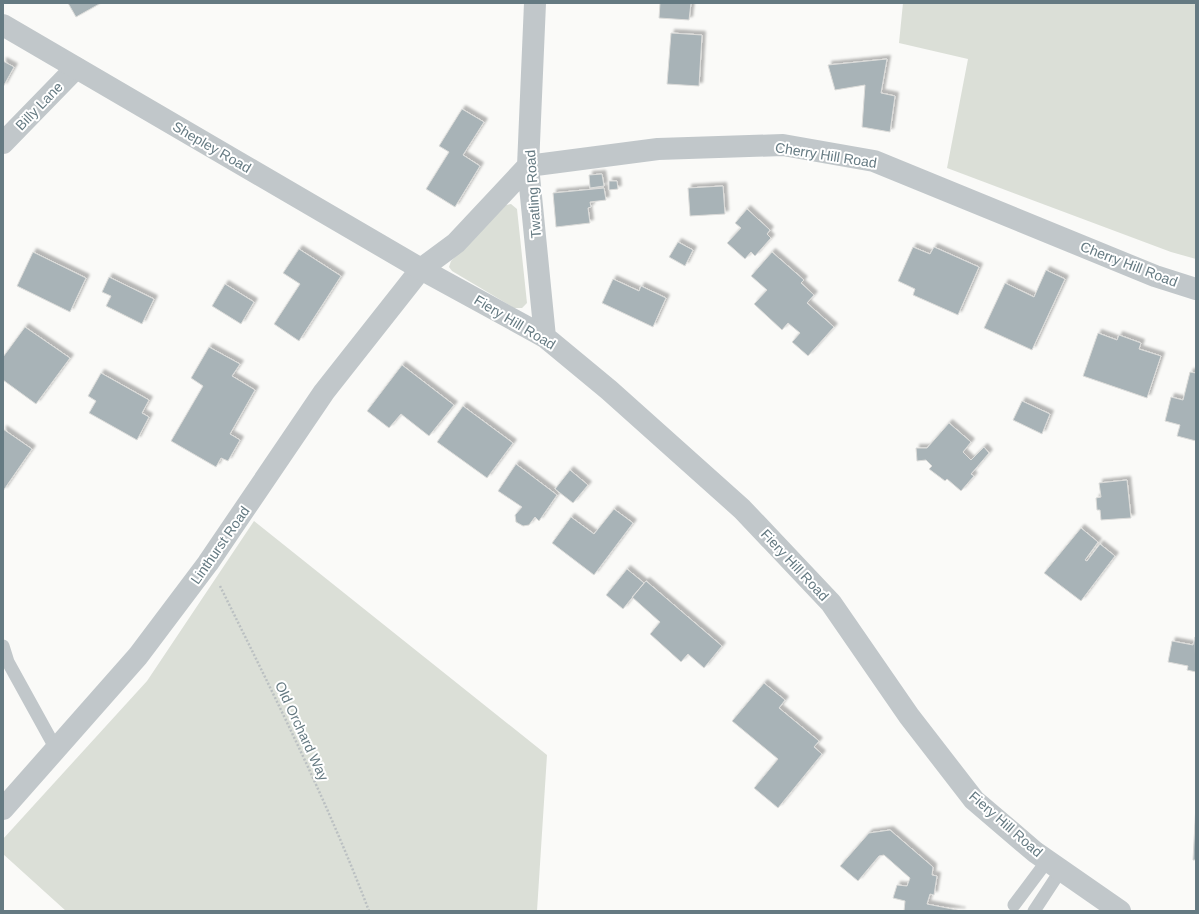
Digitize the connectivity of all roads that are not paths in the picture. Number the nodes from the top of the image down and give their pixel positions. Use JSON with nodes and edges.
{"nodes":[{"id":1,"x":535,"y":3,"type":"edge"},
{"id":2,"x":3,"y":26,"type":"edge"},
{"id":3,"x":76,"y":68,"type":"junction"},
{"id":4,"x":3,"y":143,"type":"edge"},
{"id":5,"x":528,"y":166,"type":"junction"},
{"id":6,"x":421,"y":269,"type":"junction"},
{"id":7,"x":1196,"y":289,"type":"edge"},
{"id":8,"x":545,"y":337,"type":"junction"},
{"id":9,"x":3,"y":646,"type":"edge"},
{"id":10,"x":56,"y":749,"type":"junction"},
{"id":11,"x":3,"y":809,"type":"edge"},
{"id":12,"x":1054,"y":865,"type":"junction"},
{"id":13,"x":1014,"y":905,"type":"dead end"},
{"id":14,"x":1034,"y":911,"type":"edge"},
{"id":15,"x":1120,"y":911,"type":"edge"}],
"edges":[{"from":1,"to":5,"type":"street","name":"Twatling Road"},
{"from":2,"to":3,"type":"street","name":"Shepley Road"},
{"from":3,"to":4,"type":"street","name":"Billy Lane"},
{"from":3,"to":6,"type":"street","name":"Shepley Road"},
{"from":5,"to":6,"type":"street","name":"Linthurst Road"},
{"from":5,"to":7,"type":"street","name":"Cherry Hill Road"},
{"from":5,"to":8,"type":"street","name":"Twatling Road"},
{"from":6,"to":8,"type":"street","name":"Fiery Hill Road"},
{"from":6,"to":10,"type":"street","name":"Linthurst Road"},
{"from":8,"to":12,"type":"street","name":"Fiery Hill Road"},
{"from":9,"to":10,"type":"lane"},
{"from":10,"to":11,"type":"street","name":"Linthurst Road"},
{"from":12,"to":13,"type":"lane"},
{"from":12,"to":14,"type":"lane"},
{"from":12,"to":15,"type":"street","name":"Fiery Hill Road"}]}
